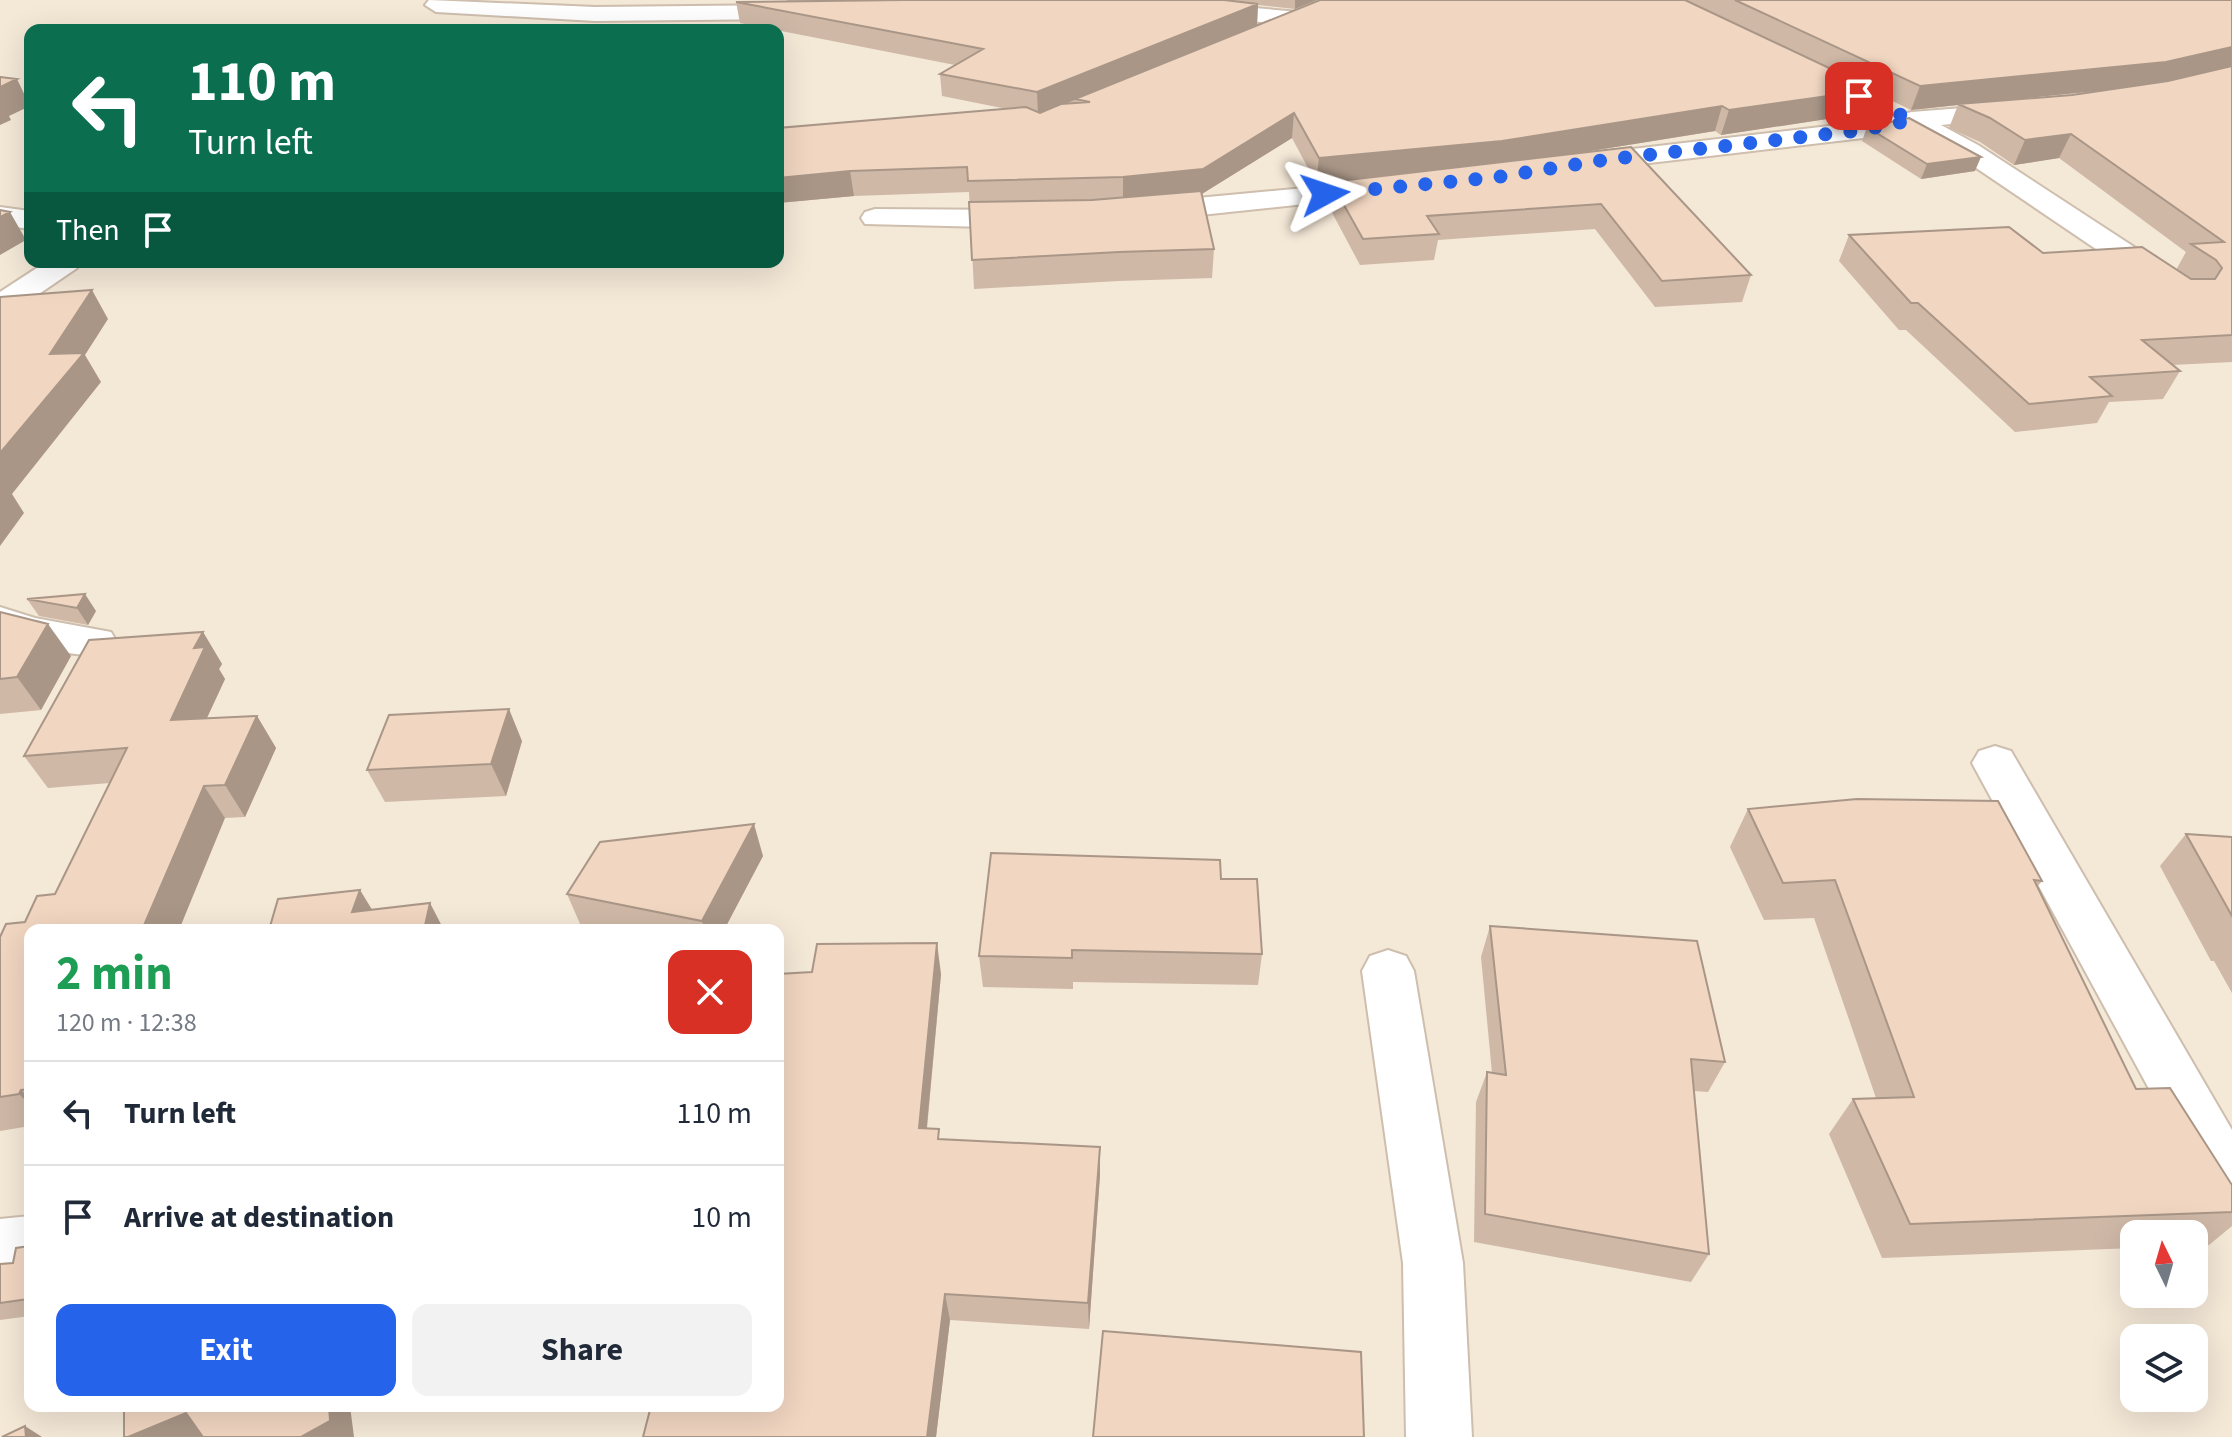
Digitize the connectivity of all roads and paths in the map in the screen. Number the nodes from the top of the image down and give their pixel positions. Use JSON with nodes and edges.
{"nodes":[{"id":1,"x":436,"y":5,"type":"dead end"},
{"id":2,"x":1169,"y":9,"type":"edge"},
{"id":3,"x":823,"y":12,"type":"edge"},
{"id":4,"x":1256,"y":37,"type":"edge"},
{"id":5,"x":1872,"y":102,"type":"edge"},
{"id":6,"x":2031,"y":110,"type":"edge"},
{"id":7,"x":1912,"y":120,"type":"junction"},
{"id":8,"x":1558,"y":167,"type":"edge"},
{"id":9,"x":1414,"y":186,"type":"edge"},
{"id":10,"x":1123,"y":214,"type":"edge"},
{"id":11,"x":0,"y":216,"type":"edge"},
{"id":12,"x":1052,"y":217,"type":"edge"},
{"id":13,"x":875,"y":218,"type":"dead end"},
{"id":14,"x":24,"y":219,"type":"edge"},
{"id":15,"x":57,"y":268,"type":"edge"},
{"id":16,"x":2188,"y":296,"type":"edge"},
{"id":17,"x":0,"y":306,"type":"edge"},
{"id":18,"x":0,"y":621,"type":"edge"},
{"id":19,"x":96,"y":642,"type":"edge"},
{"id":20,"x":1995,"y":763,"type":"dead end"},
{"id":21,"x":1388,"y":971,"type":"dead end"},
{"id":22,"x":2232,"y":1184,"type":"edge"},
{"id":23,"x":24,"y":1246,"type":"edge"},
{"id":24,"x":0,"y":1248,"type":"edge"},
{"id":25,"x":1439,"y":1437,"type":"edge"}],
"edges":[{"from":1,"to":3,"type":"street"},
{"from":2,"to":4,"type":"street"},
{"from":5,"to":7,"type":"street"},
{"from":6,"to":7,"type":"street"},
{"from":7,"to":8,"type":"street"},
{"from":7,"to":16,"type":"street"},
{"from":9,"to":10,"type":"street"},
{"from":11,"to":14,"type":"street"},
{"from":12,"to":13,"type":"street"},
{"from":15,"to":17,"type":"street"},
{"from":18,"to":19,"type":"street"},
{"from":20,"to":22,"type":"street"},
{"from":21,"to":25,"type":"street"},
{"from":23,"to":24,"type":"street"}]}
